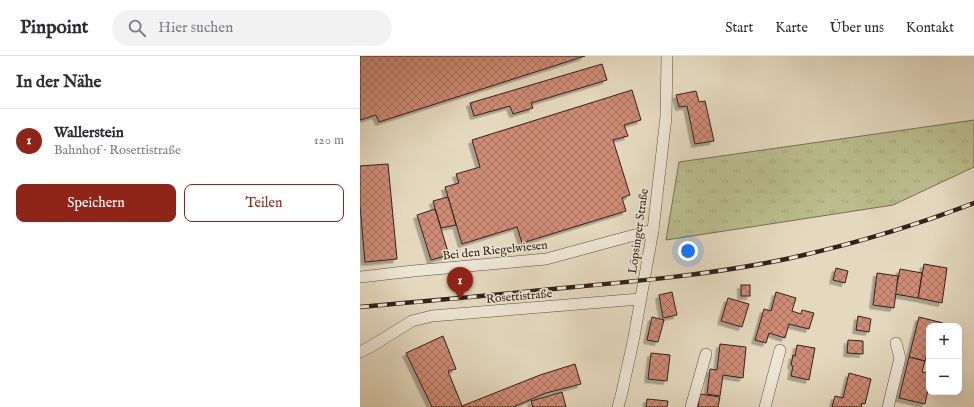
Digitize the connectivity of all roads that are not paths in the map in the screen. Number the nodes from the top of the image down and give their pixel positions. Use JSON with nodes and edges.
{"nodes":[{"id":1,"x":667,"y":56,"type":"edge"},
{"id":2,"x":654,"y":230,"type":"junction"},
{"id":3,"x":360,"y":277,"type":"edge"},
{"id":4,"x":640,"y":299,"type":"junction"},
{"id":5,"x":896,"y":343,"type":"dead end"},
{"id":6,"x":780,"y":350,"type":"dead end"},
{"id":7,"x":360,"y":352,"type":"edge"},
{"id":8,"x":706,"y":354,"type":"dead end"},
{"id":9,"x":618,"y":407,"type":"edge"},
{"id":10,"x":691,"y":407,"type":"edge"},
{"id":11,"x":765,"y":407,"type":"edge"},
{"id":12,"x":888,"y":407,"type":"edge"}],
"edges":[{"from":1,"to":2,"type":"street","name":"Löpsinger Straße"},
{"from":2,"to":3,"type":"street","name":"Bei den Riegelwiesen"},
{"from":2,"to":4,"type":"street","name":"Löpsinger Straße"},
{"from":4,"to":7,"type":"street","name":"Rosettistraße"},
{"from":4,"to":9,"type":"street","name":"Löpsinger Straße"},
{"from":5,"to":12,"type":"street"},
{"from":6,"to":11,"type":"street"},
{"from":8,"to":10,"type":"street"}]}
